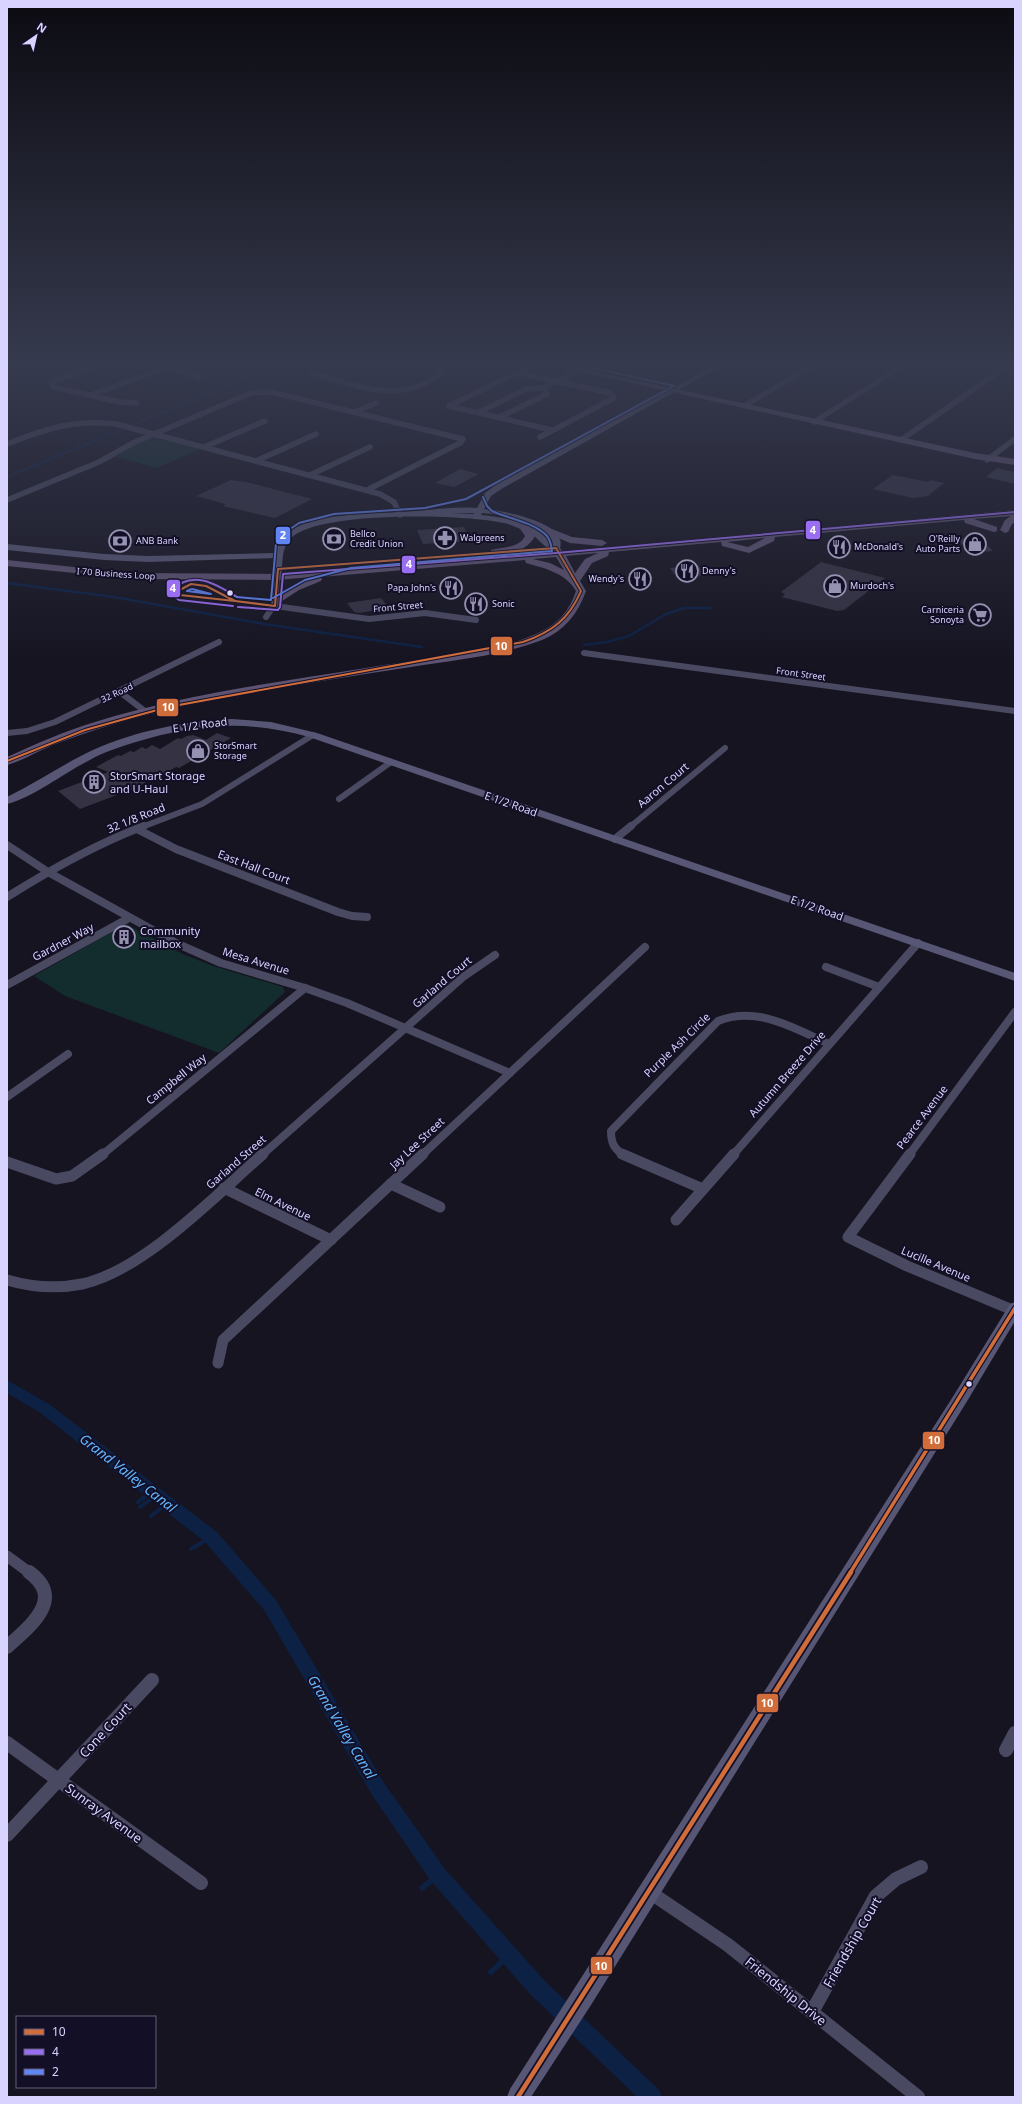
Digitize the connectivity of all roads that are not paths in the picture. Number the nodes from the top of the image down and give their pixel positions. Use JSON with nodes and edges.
{"nodes":[{"id":1,"x":94,"y":464,"type":"edge"},
{"id":2,"x":268,"y":464,"type":"edge"},
{"id":3,"x":333,"y":464,"type":"edge"},
{"id":4,"x":418,"y":464,"type":"edge"},
{"id":5,"x":540,"y":464,"type":"edge"},
{"id":6,"x":310,"y":475,"type":"junction"},
{"id":7,"x":367,"y":490,"type":"junction"},
{"id":8,"x":488,"y":495,"type":"junction"},
{"id":9,"x":7,"y":500,"type":"edge"},
{"id":10,"x":1015,"y":507,"type":"edge"},
{"id":11,"x":434,"y":511,"type":"junction"},
{"id":12,"x":477,"y":514,"type":"junction"},
{"id":13,"x":1015,"y":514,"type":"edge"},
{"id":14,"x":400,"y":515,"type":"junction"},
{"id":15,"x":517,"y":518,"type":"junction"},
{"id":16,"x":1015,"y":518,"type":"edge"},
{"id":17,"x":933,"y":522,"type":"junction"},
{"id":18,"x":524,"y":527,"type":"junction"},
{"id":19,"x":994,"y":529,"type":"dead end"},
{"id":20,"x":547,"y":530,"type":"junction"},
{"id":21,"x":836,"y":530,"type":"junction"},
{"id":22,"x":1005,"y":530,"type":"dead end"},
{"id":23,"x":741,"y":535,"type":"junction"},
{"id":24,"x":712,"y":541,"type":"junction"},
{"id":25,"x":602,"y":543,"type":"junction"},
{"id":26,"x":7,"y":547,"type":"edge"},
{"id":27,"x":646,"y":547,"type":"junction"},
{"id":28,"x":749,"y":550,"type":"junction"},
{"id":29,"x":558,"y":551,"type":"junction"},
{"id":30,"x":479,"y":554,"type":"junction"},
{"id":31,"x":280,"y":555,"type":"junction"},
{"id":32,"x":7,"y":556,"type":"edge"},
{"id":33,"x":512,"y":559,"type":"junction"},
{"id":34,"x":7,"y":563,"type":"edge"},
{"id":35,"x":363,"y":571,"type":"junction"},
{"id":36,"x":278,"y":573,"type":"junction"},
{"id":37,"x":576,"y":580,"type":"junction"},
{"id":38,"x":275,"y":604,"type":"junction"},
{"id":39,"x":266,"y":617,"type":"dead end"},
{"id":40,"x":476,"y":620,"type":"dead end"},
{"id":41,"x":218,"y":642,"type":"dead end"},
{"id":42,"x":584,"y":653,"type":"dead end"},
{"id":43,"x":120,"y":692,"type":"junction"},
{"id":44,"x":1015,"y":711,"type":"edge"},
{"id":45,"x":146,"y":712,"type":"junction"},
{"id":46,"x":10,"y":733,"type":"edge"},
{"id":47,"x":313,"y":735,"type":"junction"},
{"id":48,"x":725,"y":748,"type":"dead end"},
{"id":49,"x":8,"y":761,"type":"edge"},
{"id":50,"x":391,"y":762,"type":"junction"},
{"id":51,"x":339,"y":798,"type":"dead end"},
{"id":52,"x":7,"y":801,"type":"edge"},
{"id":53,"x":138,"y":829,"type":"junction"},
{"id":54,"x":615,"y":839,"type":"junction"},
{"id":55,"x":7,"y":845,"type":"edge"},
{"id":56,"x":48,"y":872,"type":"junction"},
{"id":57,"x":7,"y":897,"type":"edge"},
{"id":58,"x":367,"y":917,"type":"dead end"},
{"id":59,"x":129,"y":918,"type":"junction"},
{"id":60,"x":918,"y":943,"type":"junction"},
{"id":61,"x":645,"y":947,"type":"dead end"},
{"id":62,"x":495,"y":955,"type":"dead end"},
{"id":63,"x":826,"y":967,"type":"dead end"},
{"id":64,"x":1015,"y":977,"type":"edge"},
{"id":65,"x":7,"y":984,"type":"edge"},
{"id":66,"x":879,"y":987,"type":"junction"},
{"id":67,"x":305,"y":988,"type":"junction"},
{"id":68,"x":1015,"y":1012,"type":"edge"},
{"id":69,"x":405,"y":1028,"type":"junction"},
{"id":70,"x":829,"y":1044,"type":"junction"},
{"id":71,"x":68,"y":1054,"type":"dead end"},
{"id":72,"x":510,"y":1073,"type":"junction"},
{"id":73,"x":7,"y":1097,"type":"edge"},
{"id":74,"x":7,"y":1162,"type":"edge"},
{"id":75,"x":390,"y":1184,"type":"junction"},
{"id":76,"x":224,"y":1188,"type":"junction"},
{"id":77,"x":703,"y":1189,"type":"junction"},
{"id":78,"x":440,"y":1208,"type":"dead end"},
{"id":79,"x":676,"y":1220,"type":"dead end"},
{"id":80,"x":848,"y":1237,"type":"joint"},
{"id":81,"x":330,"y":1240,"type":"junction"},
{"id":82,"x":7,"y":1280,"type":"edge"},
{"id":83,"x":1014,"y":1310,"type":"edge"},
{"id":84,"x":218,"y":1363,"type":"dead end"},
{"id":85,"x":7,"y":1556,"type":"edge"},
{"id":86,"x":7,"y":1647,"type":"edge"},
{"id":87,"x":152,"y":1680,"type":"dead end"},
{"id":88,"x":1015,"y":1733,"type":"edge"},
{"id":89,"x":7,"y":1743,"type":"edge"},
{"id":90,"x":1006,"y":1750,"type":"dead end"},
{"id":91,"x":58,"y":1781,"type":"junction"},
{"id":92,"x":7,"y":1835,"type":"edge"},
{"id":93,"x":921,"y":1867,"type":"dead end"},
{"id":94,"x":201,"y":1883,"type":"dead end"},
{"id":95,"x":648,"y":1891,"type":"junction"},
{"id":96,"x":812,"y":2012,"type":"junction"},
{"id":97,"x":518,"y":2097,"type":"edge"},
{"id":98,"x":918,"y":2097,"type":"edge"}],
"edges":[{"from":1,"to":9,"type":"street"},
{"from":2,"to":6,"type":"street"},
{"from":3,"to":6,"type":"street"},
{"from":4,"to":7,"type":"street"},
{"from":5,"to":8,"type":"street"},
{"from":6,"to":7,"type":"street"},
{"from":7,"to":14,"type":"street"},
{"from":8,"to":11,"type":"street"},
{"from":8,"to":12,"type":"street"},
{"from":8,"to":15,"type":"street"},
{"from":10,"to":23,"type":"main road","name":"I 70 Business Loop"},
{"from":11,"to":12,"type":"street"},
{"from":11,"to":14,"type":"street"},
{"from":12,"to":14,"type":"street"},
{"from":12,"to":15,"type":"street"},
{"from":12,"to":18,"type":"street"},
{"from":13,"to":17,"type":"main road","name":"I 70 Business Loop"},
{"from":14,"to":31,"type":"street"},
{"from":15,"to":20,"type":"street"},
{"from":16,"to":22,"type":"main road"},
{"from":17,"to":19,"type":"main road"},
{"from":17,"to":21,"type":"main road","name":"I 70 Business Loop"},
{"from":18,"to":29,"type":"street"},
{"from":18,"to":30,"type":"main road"},
{"from":20,"to":25,"type":"main road"},
{"from":20,"to":29,"type":"street"},
{"from":21,"to":23,"type":"main road","name":"I 70 Business Loop"},
{"from":21,"to":28,"type":"main road"},
{"from":23,"to":24,"type":"main road","name":"I 70 Business Loop"},
{"from":23,"to":25,"type":"main road","name":"I 70 Business Loop"},
{"from":23,"to":28,"type":"main road"},
{"from":24,"to":27,"type":"main road","name":"I 70 Business Loop"},
{"from":24,"to":28,"type":"main road"},
{"from":25,"to":29,"type":"main road","name":"I 70 Business Loop"},
{"from":26,"to":31,"type":"street"},
{"from":27,"to":29,"type":"main road","name":"I 70 Business Loop"},
{"from":27,"to":37,"type":"main road"},
{"from":29,"to":30,"type":"main road","name":"I 70 Business Loop"},
{"from":29,"to":33,"type":"main road","name":"I 70 Business Loop"},
{"from":29,"to":37,"type":"main road"},
{"from":30,"to":36,"type":"main road","name":"I 70 Business Loop"},
{"from":31,"to":36,"type":"street"},
{"from":32,"to":36,"type":"main road","name":"I 70 Business Loop"},
{"from":33,"to":35,"type":"main road","name":"I 70 Business Loop"},
{"from":33,"to":37,"type":"main road"},
{"from":34,"to":36,"type":"main road","name":"I 70 Business Loop"},
{"from":35,"to":36,"type":"main road","name":"I 70 Business Loop"},
{"from":35,"to":38,"type":"main road"},
{"from":36,"to":38,"type":"street"},
{"from":37,"to":45,"type":"main road"},
{"from":38,"to":39,"type":"street"},
{"from":38,"to":40,"type":"street","name":"Front Street"},
{"from":41,"to":43,"type":"street","name":"32 Road"},
{"from":42,"to":44,"type":"street","name":"Front Street"},
{"from":43,"to":45,"type":"street"},
{"from":43,"to":46,"type":"street","name":"32 Road"},
{"from":45,"to":49,"type":"main road"},
{"from":47,"to":50,"type":"street","name":"E 1/2 Road"},
{"from":47,"to":52,"type":"street","name":"E 1/2 Road"},
{"from":47,"to":53,"type":"street","name":"32 1/8 Road"},
{"from":48,"to":54,"type":"street","name":"Aaron Court"},
{"from":50,"to":51,"type":"street"},
{"from":50,"to":54,"type":"street","name":"E 1/2 Road"},
{"from":53,"to":56,"type":"street","name":"32 1/8 Road"},
{"from":53,"to":58,"type":"street","name":"East Hall Court"},
{"from":54,"to":60,"type":"street","name":"E 1/2 Road"},
{"from":55,"to":56,"type":"street","name":"Mesa Avenue"},
{"from":56,"to":57,"type":"street","name":"32 1/8 Road"},
{"from":56,"to":59,"type":"street","name":"Mesa Avenue"},
{"from":59,"to":65,"type":"street","name":"Gardner Way"},
{"from":59,"to":67,"type":"street","name":"Mesa Avenue"},
{"from":60,"to":64,"type":"street","name":"E 1/2 Road"},
{"from":60,"to":66,"type":"street","name":"Autumn Breeze Drive"},
{"from":61,"to":72,"type":"street","name":"Jay Lee Street"},
{"from":62,"to":69,"type":"street","name":"Garland Court"},
{"from":63,"to":66,"type":"street"},
{"from":66,"to":70,"type":"street","name":"Autumn Breeze Drive"},
{"from":67,"to":69,"type":"street","name":"Mesa Avenue"},
{"from":67,"to":74,"type":"street","name":"Campbell Way"},
{"from":68,"to":80,"type":"street","name":"Pearce Avenue"},
{"from":69,"to":72,"type":"street","name":"Mesa Avenue"},
{"from":69,"to":76,"type":"street","name":"Garland Street"},
{"from":70,"to":77,"type":"street","name":"Autumn Breeze Drive"},
{"from":70,"to":77,"type":"street","name":"Purple Ash Circle"},
{"from":71,"to":73,"type":"street"},
{"from":72,"to":75,"type":"street","name":"Jay Lee Street"},
{"from":75,"to":78,"type":"street"},
{"from":75,"to":81,"type":"street","name":"Jay Lee Street"},
{"from":76,"to":81,"type":"street","name":"Elm Avenue"},
{"from":76,"to":82,"type":"street","name":"Garland Street"},
{"from":77,"to":79,"type":"street","name":"Autumn Breeze Drive"},
{"from":80,"to":83,"type":"street","name":"Lucille Avenue"},
{"from":81,"to":84,"type":"street","name":"Jay Lee Street"},
{"from":83,"to":95,"type":"street"},
{"from":85,"to":86,"type":"street"},
{"from":87,"to":91,"type":"street","name":"Cone Court"},
{"from":88,"to":90,"type":"street"},
{"from":89,"to":91,"type":"street","name":"Sunray Avenue"},
{"from":91,"to":92,"type":"street","name":"Cone Court"},
{"from":91,"to":94,"type":"street","name":"Sunray Avenue"},
{"from":93,"to":96,"type":"street","name":"Friendship Court"},
{"from":95,"to":96,"type":"street","name":"Friendship Drive"},
{"from":95,"to":97,"type":"street"},
{"from":96,"to":98,"type":"street","name":"Friendship Drive"}]}
